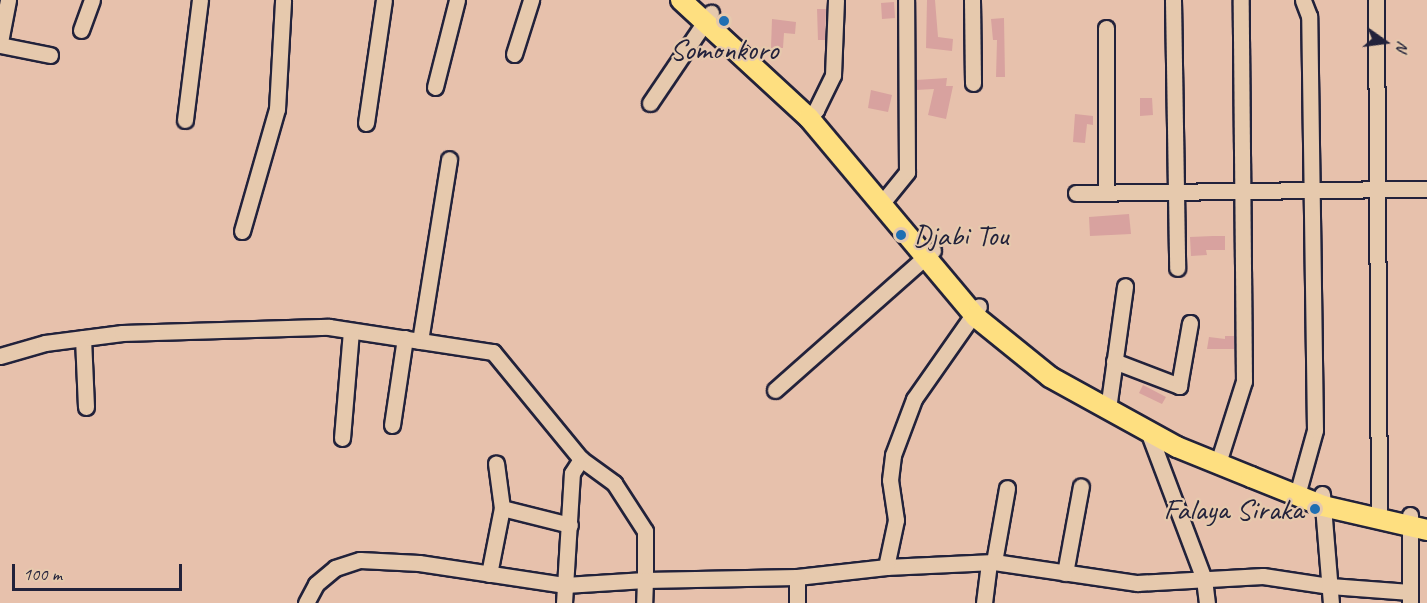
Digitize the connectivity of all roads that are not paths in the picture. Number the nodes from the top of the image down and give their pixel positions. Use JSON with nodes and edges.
{"nodes":[{"id":1,"x":8,"y":0,"type":"edge"},
{"id":2,"x":92,"y":0,"type":"edge"},
{"id":3,"x":200,"y":0,"type":"edge"},
{"id":4,"x":283,"y":0,"type":"edge"},
{"id":5,"x":384,"y":0,"type":"edge"},
{"id":6,"x":457,"y":0,"type":"edge"},
{"id":7,"x":531,"y":0,"type":"edge"},
{"id":8,"x":681,"y":0,"type":"edge"},
{"id":9,"x":836,"y":0,"type":"edge"},
{"id":10,"x":906,"y":0,"type":"edge"},
{"id":11,"x":972,"y":0,"type":"edge"},
{"id":12,"x":1173,"y":0,"type":"edge"},
{"id":13,"x":1241,"y":0,"type":"edge"},
{"id":14,"x":1304,"y":0,"type":"edge"},
{"id":15,"x":1376,"y":0,"type":"edge"},
{"id":16,"x":704,"y":12,"type":"edge"},
{"id":17,"x":1106,"y":28,"type":"dead end"},
{"id":18,"x":81,"y":30,"type":"dead end"},
{"id":19,"x":0,"y":44,"type":"edge"},
{"id":20,"x":514,"y":54,"type":"dead end"},
{"id":21,"x":50,"y":55,"type":"dead end"},
{"id":22,"x":973,"y":83,"type":"dead end"},
{"id":23,"x":435,"y":87,"type":"dead end"},
{"id":24,"x":650,"y":103,"type":"dead end"},
{"id":25,"x":812,"y":114,"type":"junction"},
{"id":26,"x":185,"y":120,"type":"dead end"},
{"id":27,"x":366,"y":123,"type":"dead end"},
{"id":28,"x":449,"y":159,"type":"dead end"},
{"id":29,"x":1427,"y":189,"type":"edge"},
{"id":30,"x":1311,"y":190,"type":"junction"},
{"id":31,"x":1377,"y":190,"type":"junction"},
{"id":32,"x":1243,"y":191,"type":"junction"},
{"id":33,"x":1106,"y":192,"type":"junction"},
{"id":34,"x":1176,"y":192,"type":"junction"},
{"id":35,"x":1076,"y":193,"type":"dead end"},
{"id":36,"x":885,"y":199,"type":"junction"},
{"id":37,"x":242,"y":231,"type":"dead end"},
{"id":38,"x":929,"y":253,"type":"junction"},
{"id":39,"x":1177,"y":268,"type":"dead end"},
{"id":40,"x":1125,"y":286,"type":"dead end"},
{"id":41,"x":976,"y":310,"type":"junction"},
{"id":42,"x":1190,"y":323,"type":"dead end"},
{"id":43,"x":351,"y":330,"type":"junction"},
{"id":44,"x":83,"y":338,"type":"junction"},
{"id":45,"x":412,"y":340,"type":"junction"},
{"id":46,"x":0,"y":356,"type":"edge"},
{"id":47,"x":1114,"y":361,"type":"junction"},
{"id":48,"x":775,"y":390,"type":"dead end"},
{"id":49,"x":1108,"y":403,"type":"junction"},
{"id":50,"x":86,"y":407,"type":"dead end"},
{"id":51,"x":392,"y":425,"type":"dead end"},
{"id":52,"x":1148,"y":431,"type":"junction"},
{"id":53,"x":342,"y":438,"type":"dead end"},
{"id":54,"x":1219,"y":458,"type":"junction"},
{"id":55,"x":581,"y":459,"type":"junction"},
{"id":56,"x":496,"y":463,"type":"dead end"},
{"id":57,"x":1081,"y":486,"type":"dead end"},
{"id":58,"x":1007,"y":488,"type":"dead end"},
{"id":59,"x":1298,"y":490,"type":"junction"},
{"id":60,"x":1323,"y":500,"type":"junction"},
{"id":61,"x":502,"y":508,"type":"junction"},
{"id":62,"x":1379,"y":513,"type":"junction"},
{"id":63,"x":1419,"y":522,"type":"edge"},
{"id":64,"x":570,"y":525,"type":"junction"},
{"id":65,"x":991,"y":563,"type":"junction"},
{"id":66,"x":886,"y":567,"type":"junction"},
{"id":67,"x":1065,"y":573,"type":"junction"},
{"id":68,"x":489,"y":574,"type":"junction"},
{"id":69,"x":797,"y":577,"type":"junction"},
{"id":70,"x":1204,"y":579,"type":"junction"},
{"id":71,"x":645,"y":580,"type":"junction"},
{"id":72,"x":565,"y":585,"type":"junction"},
{"id":73,"x":1330,"y":586,"type":"junction"},
{"id":74,"x":1410,"y":598,"type":"edge"},
{"id":75,"x":306,"y":603,"type":"edge"},
{"id":76,"x":564,"y":603,"type":"edge"},
{"id":77,"x":644,"y":603,"type":"edge"},
{"id":78,"x":796,"y":603,"type":"edge"},
{"id":79,"x":984,"y":603,"type":"edge"},
{"id":80,"x":1207,"y":603,"type":"edge"},
{"id":81,"x":1331,"y":603,"type":"edge"}],
"edges":[{"from":1,"to":19,"type":"street"},
{"from":2,"to":18,"type":"street"},
{"from":3,"to":26,"type":"street"},
{"from":4,"to":37,"type":"street"},
{"from":5,"to":27,"type":"street"},
{"from":6,"to":23,"type":"street"},
{"from":7,"to":20,"type":"street"},
{"from":8,"to":16,"type":"main road"},
{"from":9,"to":25,"type":"street"},
{"from":10,"to":36,"type":"street"},
{"from":11,"to":22,"type":"street"},
{"from":12,"to":34,"type":"street"},
{"from":13,"to":32,"type":"street"},
{"from":14,"to":30,"type":"street"},
{"from":15,"to":31,"type":"street"},
{"from":16,"to":24,"type":"street"},
{"from":16,"to":25,"type":"main road"},
{"from":17,"to":33,"type":"street"},
{"from":19,"to":21,"type":"street"},
{"from":25,"to":36,"type":"main road"},
{"from":28,"to":45,"type":"street"},
{"from":29,"to":31,"type":"street"},
{"from":30,"to":31,"type":"street"},
{"from":30,"to":32,"type":"street"},
{"from":30,"to":59,"type":"street"},
{"from":31,"to":62,"type":"street"},
{"from":32,"to":34,"type":"street"},
{"from":32,"to":54,"type":"street"},
{"from":33,"to":34,"type":"street"},
{"from":33,"to":35,"type":"street"},
{"from":34,"to":39,"type":"street"},
{"from":36,"to":38,"type":"main road"},
{"from":38,"to":41,"type":"main road"},
{"from":38,"to":48,"type":"street"},
{"from":40,"to":47,"type":"street"},
{"from":41,"to":49,"type":"main road"},
{"from":41,"to":66,"type":"street"},
{"from":42,"to":47,"type":"street"},
{"from":43,"to":44,"type":"street"},
{"from":43,"to":45,"type":"street"},
{"from":43,"to":53,"type":"street"},
{"from":44,"to":46,"type":"street"},
{"from":44,"to":50,"type":"street"},
{"from":45,"to":51,"type":"street"},
{"from":45,"to":55,"type":"street"},
{"from":47,"to":49,"type":"street"},
{"from":49,"to":52,"type":"main road"},
{"from":49,"to":54,"type":"main road"},
{"from":52,"to":54,"type":"main road"},
{"from":52,"to":70,"type":"street"},
{"from":54,"to":59,"type":"main road"},
{"from":55,"to":64,"type":"street"},
{"from":55,"to":71,"type":"street"},
{"from":56,"to":61,"type":"street"},
{"from":57,"to":67,"type":"street"},
{"from":58,"to":65,"type":"street"},
{"from":59,"to":60,"type":"main road"},
{"from":60,"to":62,"type":"main road"},
{"from":60,"to":73,"type":"street"},
{"from":61,"to":64,"type":"street"},
{"from":61,"to":68,"type":"street"},
{"from":62,"to":63,"type":"main road"},
{"from":63,"to":74,"type":"street"},
{"from":64,"to":72,"type":"street"},
{"from":65,"to":66,"type":"street"},
{"from":65,"to":67,"type":"street"},
{"from":65,"to":79,"type":"street"},
{"from":66,"to":69,"type":"street"},
{"from":67,"to":70,"type":"street"},
{"from":68,"to":72,"type":"street"},
{"from":68,"to":75,"type":"street"},
{"from":69,"to":71,"type":"street"},
{"from":69,"to":78,"type":"street"},
{"from":70,"to":73,"type":"street"},
{"from":70,"to":80,"type":"street"},
{"from":71,"to":72,"type":"street"},
{"from":71,"to":77,"type":"street"},
{"from":72,"to":76,"type":"street"},
{"from":73,"to":74,"type":"street"},
{"from":73,"to":81,"type":"street"}]}
